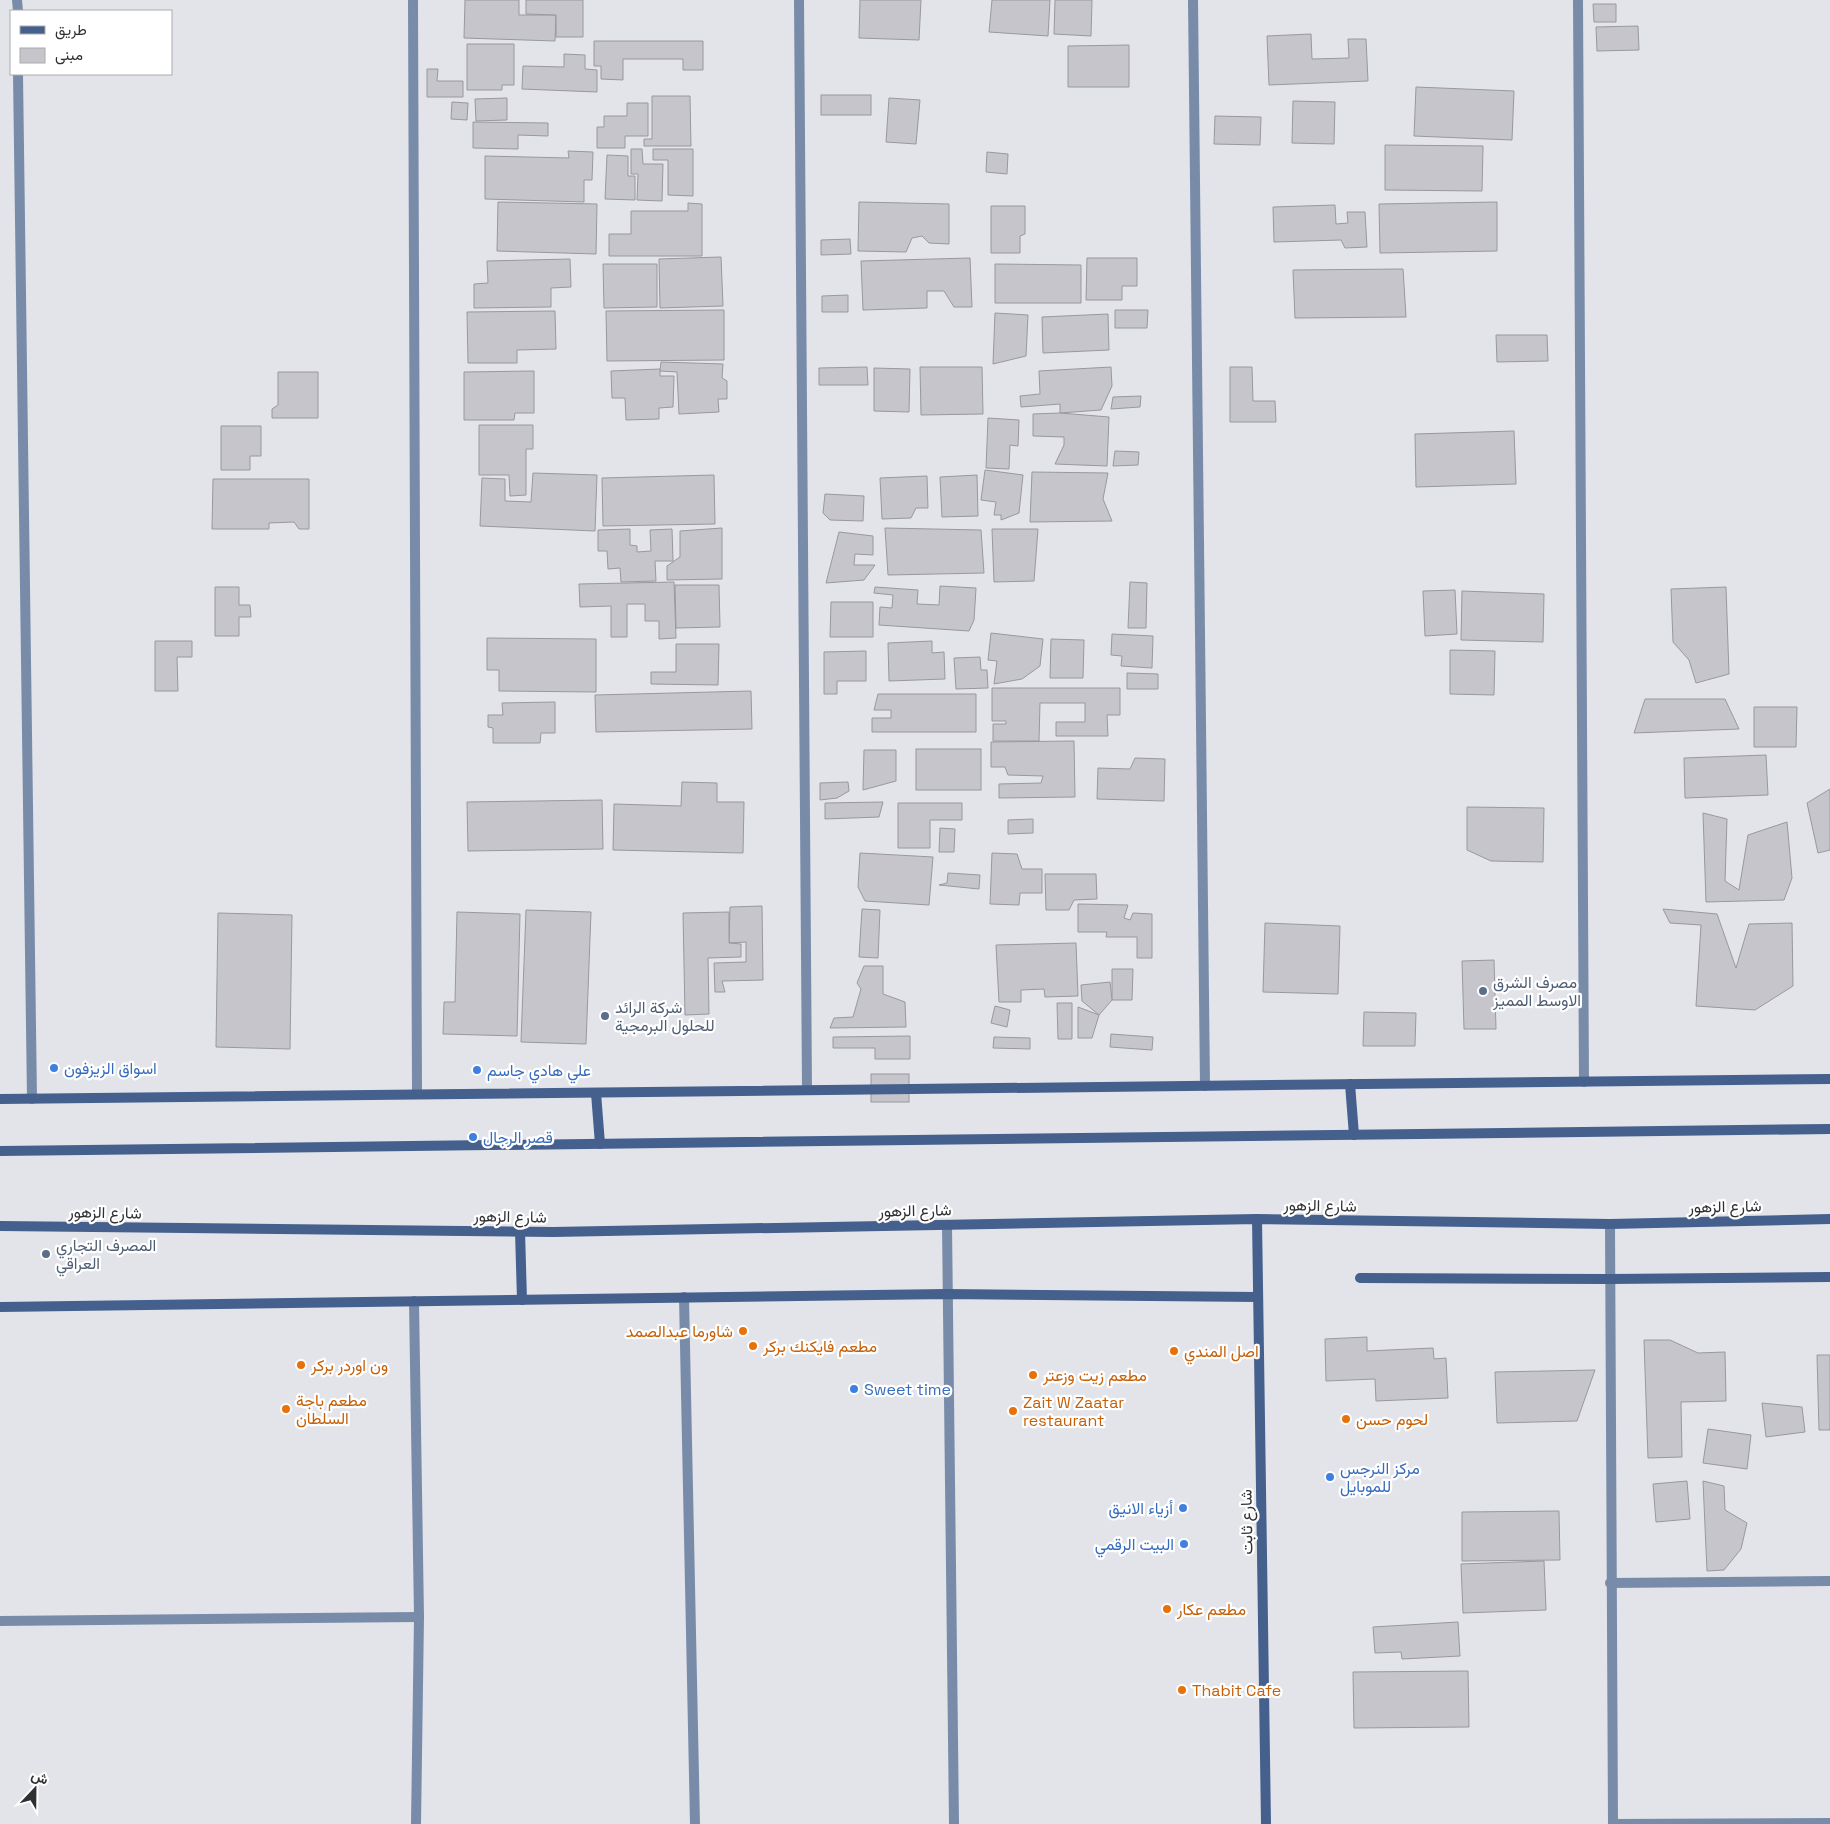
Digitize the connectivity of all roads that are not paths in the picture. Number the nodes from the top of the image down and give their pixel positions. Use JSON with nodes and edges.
{"nodes":[{"id":1,"x":413,"y":0,"type":"edge"},
{"id":2,"x":798,"y":0,"type":"edge"},
{"id":3,"x":1193,"y":0,"type":"edge"},
{"id":4,"x":1578,"y":0,"type":"edge"},
{"id":5,"x":18,"y":75,"type":"edge"},
{"id":6,"x":1830,"y":1079,"type":"edge"},
{"id":7,"x":1584,"y":1082,"type":"junction"},
{"id":8,"x":1350,"y":1084,"type":"junction"},
{"id":9,"x":1205,"y":1086,"type":"junction"},
{"id":10,"x":807,"y":1090,"type":"junction"},
{"id":11,"x":596,"y":1093,"type":"junction"},
{"id":12,"x":417,"y":1094,"type":"junction"},
{"id":13,"x":0,"y":1099,"type":"edge"},
{"id":14,"x":32,"y":1099,"type":"junction"},
{"id":15,"x":1830,"y":1129,"type":"edge"},
{"id":16,"x":1354,"y":1135,"type":"junction"},
{"id":17,"x":600,"y":1144,"type":"junction"},
{"id":18,"x":0,"y":1151,"type":"edge"},
{"id":19,"x":1257,"y":1219,"type":"junction"},
{"id":20,"x":1830,"y":1219,"type":"edge"},
{"id":21,"x":1610,"y":1224,"type":"junction"},
{"id":22,"x":947,"y":1225,"type":"junction"},
{"id":23,"x":0,"y":1226,"type":"edge"},
{"id":24,"x":520,"y":1231,"type":"junction"},
{"id":25,"x":1830,"y":1277,"type":"edge"},
{"id":26,"x":1360,"y":1278,"type":"dead end"},
{"id":27,"x":1610,"y":1279,"type":"junction"},
{"id":28,"x":947,"y":1294,"type":"junction"},
{"id":29,"x":684,"y":1297,"type":"junction"},
{"id":30,"x":1258,"y":1297,"type":"junction"},
{"id":31,"x":522,"y":1300,"type":"junction"},
{"id":32,"x":414,"y":1301,"type":"junction"},
{"id":33,"x":0,"y":1307,"type":"edge"},
{"id":34,"x":1830,"y":1581,"type":"edge"},
{"id":35,"x":1610,"y":1583,"type":"junction"},
{"id":36,"x":419,"y":1617,"type":"junction"},
{"id":37,"x":0,"y":1621,"type":"edge"},
{"id":38,"x":1830,"y":1823,"type":"edge"},
{"id":39,"x":416,"y":1824,"type":"edge"},
{"id":40,"x":695,"y":1824,"type":"edge"},
{"id":41,"x":954,"y":1824,"type":"edge"},
{"id":42,"x":1266,"y":1824,"type":"edge"},
{"id":43,"x":1613,"y":1824,"type":"edge"}],
"edges":[{"from":1,"to":12,"type":"street"},
{"from":2,"to":10,"type":"street"},
{"from":3,"to":9,"type":"street"},
{"from":4,"to":7,"type":"street"},
{"from":5,"to":14,"type":"street"},
{"from":6,"to":7,"type":"street"},
{"from":7,"to":8,"type":"street"},
{"from":8,"to":9,"type":"street"},
{"from":8,"to":16,"type":"street"},
{"from":9,"to":10,"type":"street"},
{"from":10,"to":11,"type":"street"},
{"from":11,"to":12,"type":"street"},
{"from":11,"to":17,"type":"street"},
{"from":12,"to":14,"type":"street"},
{"from":13,"to":14,"type":"street"},
{"from":15,"to":16,"type":"street"},
{"from":16,"to":17,"type":"street"},
{"from":17,"to":18,"type":"street"},
{"from":19,"to":21,"type":"street","name":"شارع الزهور"},
{"from":19,"to":22,"type":"street","name":"شارع الزهور"},
{"from":19,"to":30,"type":"street","name":"شارع ثابت"},
{"from":20,"to":21,"type":"street","name":"شارع الزهور"},
{"from":21,"to":27,"type":"street"},
{"from":22,"to":24,"type":"street","name":"شارع الزهور"},
{"from":22,"to":28,"type":"street"},
{"from":23,"to":24,"type":"street","name":"شارع الزهور"},
{"from":24,"to":31,"type":"street"},
{"from":25,"to":27,"type":"street"},
{"from":26,"to":27,"type":"street"},
{"from":27,"to":35,"type":"street"},
{"from":28,"to":29,"type":"street"},
{"from":28,"to":30,"type":"street"},
{"from":28,"to":41,"type":"street"},
{"from":29,"to":31,"type":"street"},
{"from":29,"to":40,"type":"street"},
{"from":30,"to":42,"type":"street","name":"شارع ثابت"},
{"from":31,"to":32,"type":"street"},
{"from":32,"to":33,"type":"street"},
{"from":32,"to":36,"type":"street"},
{"from":34,"to":35,"type":"street"},
{"from":35,"to":43,"type":"street"},
{"from":36,"to":37,"type":"street"},
{"from":36,"to":39,"type":"street"},
{"from":38,"to":43,"type":"street"}]}
